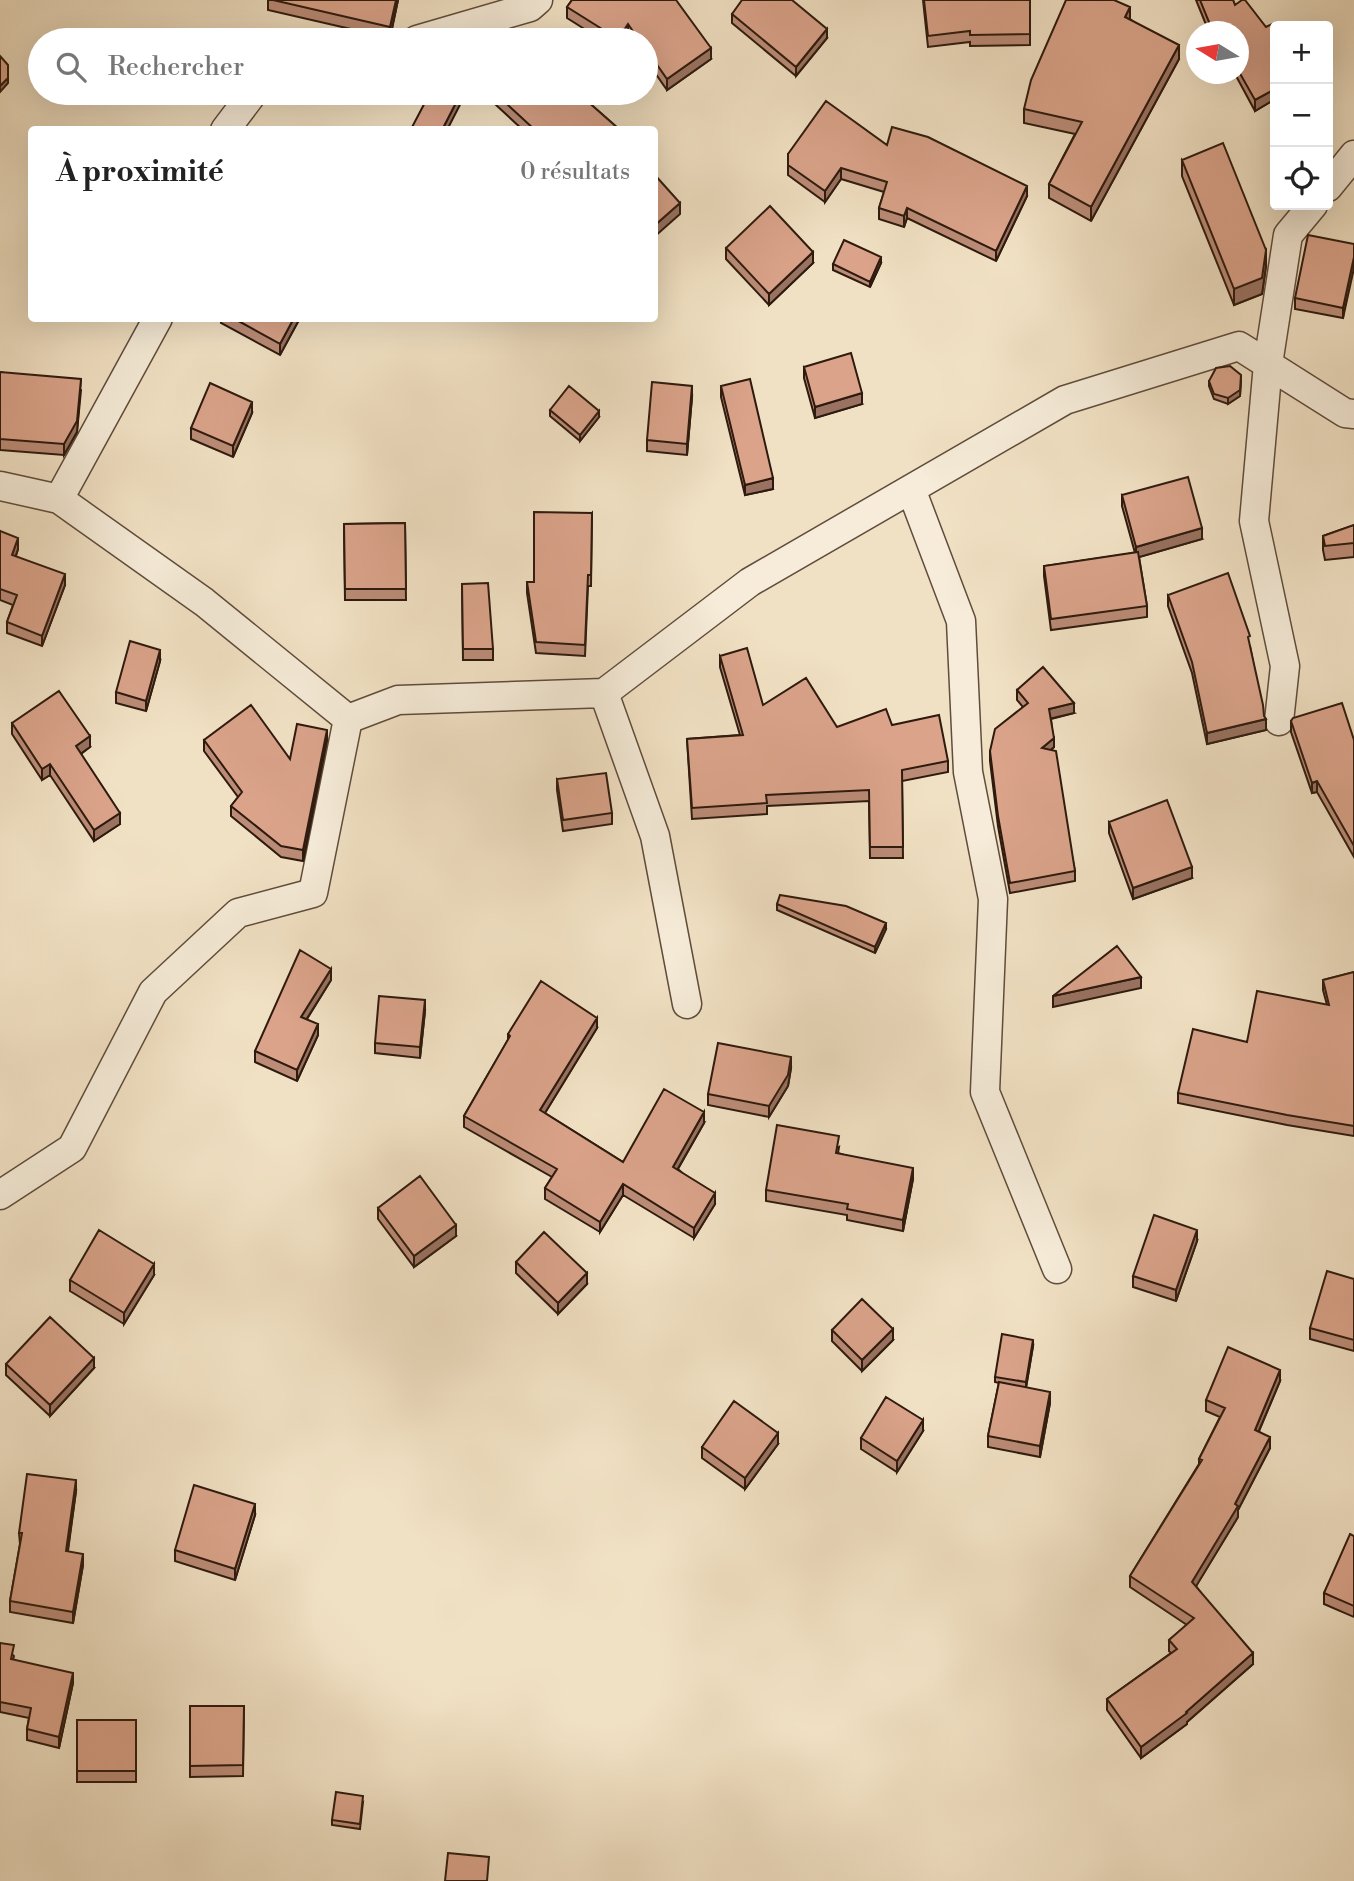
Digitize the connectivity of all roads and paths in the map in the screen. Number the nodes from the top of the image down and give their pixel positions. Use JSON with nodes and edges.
{"nodes":[{"id":1,"x":538,"y":0,"type":"edge"},
{"id":2,"x":458,"y":28,"type":"edge"},
{"id":3,"x":244,"y":105,"type":"edge"},
{"id":4,"x":228,"y":126,"type":"edge"},
{"id":5,"x":1354,"y":155,"type":"edge"},
{"id":6,"x":1333,"y":181,"type":"edge"},
{"id":7,"x":1309,"y":210,"type":"edge"},
{"id":8,"x":156,"y":322,"type":"edge"},
{"id":9,"x":1268,"y":364,"type":"junction"},
{"id":10,"x":1354,"y":414,"type":"edge"},
{"id":11,"x":0,"y":486,"type":"edge"},
{"id":12,"x":911,"y":489,"type":"junction"},
{"id":13,"x":60,"y":499,"type":"junction"},
{"id":14,"x":604,"y":693,"type":"junction"},
{"id":15,"x":348,"y":719,"type":"junction"},
{"id":16,"x":1279,"y":721,"type":"dead end"},
{"id":17,"x":687,"y":1004,"type":"dead end"},
{"id":18,"x":0,"y":1195,"type":"edge"},
{"id":19,"x":1057,"y":1269,"type":"dead end"}],
"edges":[{"from":1,"to":2,"type":"street"},
{"from":3,"to":4,"type":"street"},
{"from":5,"to":6,"type":"street"},
{"from":7,"to":9,"type":"street"},
{"from":8,"to":13,"type":"street"},
{"from":9,"to":10,"type":"street"},
{"from":9,"to":12,"type":"street"},
{"from":9,"to":16,"type":"street"},
{"from":11,"to":13,"type":"street"},
{"from":12,"to":14,"type":"street"},
{"from":12,"to":19,"type":"street"},
{"from":13,"to":15,"type":"street"},
{"from":14,"to":15,"type":"street"},
{"from":14,"to":17,"type":"street"},
{"from":15,"to":18,"type":"street"}]}
